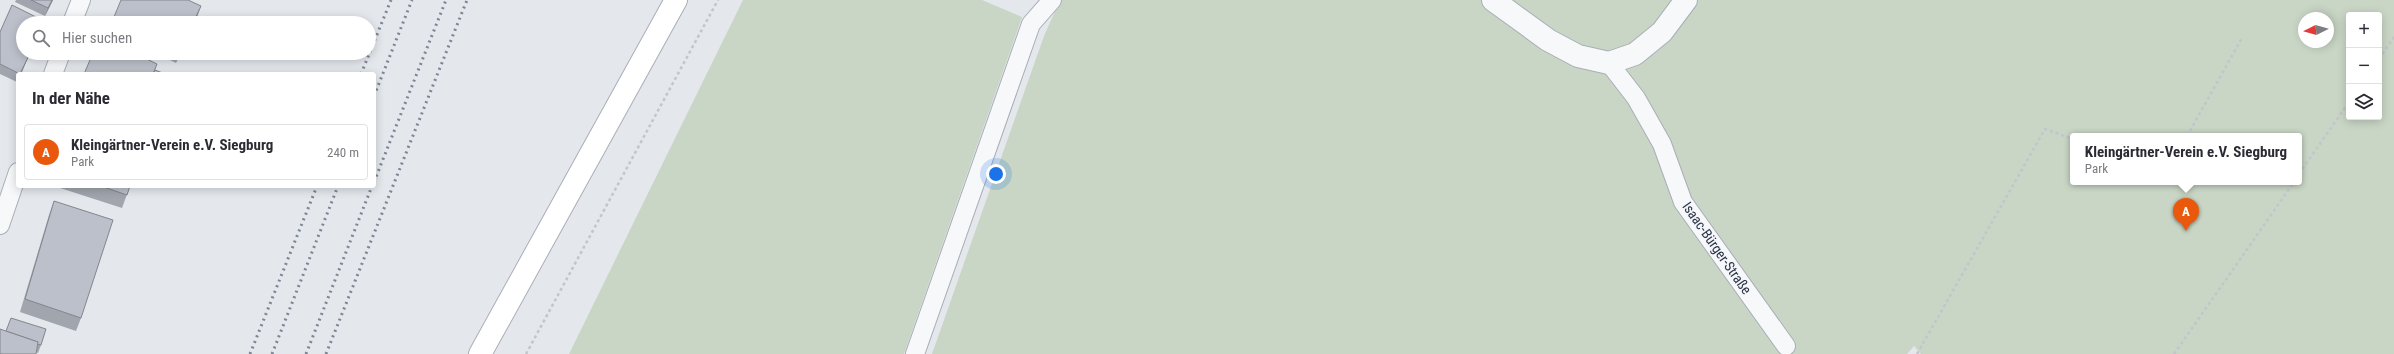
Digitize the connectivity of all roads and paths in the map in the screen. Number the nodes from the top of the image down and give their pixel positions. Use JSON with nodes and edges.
{"nodes":[{"id":1,"x":81,"y":0,"type":"edge"},
{"id":2,"x":676,"y":0,"type":"edge"},
{"id":3,"x":718,"y":0,"type":"edge"},
{"id":4,"x":1052,"y":0,"type":"edge"},
{"id":5,"x":1493,"y":0,"type":"edge"},
{"id":6,"x":1686,"y":0,"type":"edge"},
{"id":7,"x":75,"y":16,"type":"edge"},
{"id":8,"x":2394,"y":37,"type":"edge"},
{"id":9,"x":2242,"y":38,"type":"dead end"},
{"id":10,"x":2382,"y":55,"type":"edge"},
{"id":11,"x":58,"y":60,"type":"edge"},
{"id":12,"x":1608,"y":63,"type":"junction"},
{"id":13,"x":54,"y":72,"type":"edge"},
{"id":14,"x":2346,"y":106,"type":"edge"},
{"id":15,"x":2189,"y":133,"type":"edge"},
{"id":16,"x":2070,"y":138,"type":"edge"},
{"id":17,"x":2302,"y":170,"type":"edge"},
{"id":18,"x":16,"y":178,"type":"edge"},
{"id":19,"x":2292,"y":185,"type":"edge"},
{"id":20,"x":0,"y":225,"type":"edge"},
{"id":21,"x":1786,"y":346,"type":"dead end"},
{"id":22,"x":480,"y":354,"type":"edge"},
{"id":23,"x":526,"y":354,"type":"edge"},
{"id":24,"x":915,"y":354,"type":"edge"},
{"id":25,"x":1917,"y":354,"type":"edge"},
{"id":26,"x":2174,"y":354,"type":"edge"}],
"edges":[{"from":1,"to":7,"type":"lane"},
{"from":2,"to":22,"type":"main road"},
{"from":3,"to":23,"type":"path"},
{"from":4,"to":24,"type":"lane"},
{"from":5,"to":12,"type":"street"},
{"from":6,"to":12,"type":"street"},
{"from":8,"to":10,"type":"path"},
{"from":9,"to":15,"type":"path"},
{"from":11,"to":13,"type":"lane"},
{"from":12,"to":21,"type":"lane","name":"Isaac-Bürger-Straße"},
{"from":14,"to":17,"type":"path"},
{"from":16,"to":25,"type":"path"},
{"from":18,"to":20,"type":"lane"},
{"from":19,"to":26,"type":"path"}]}
